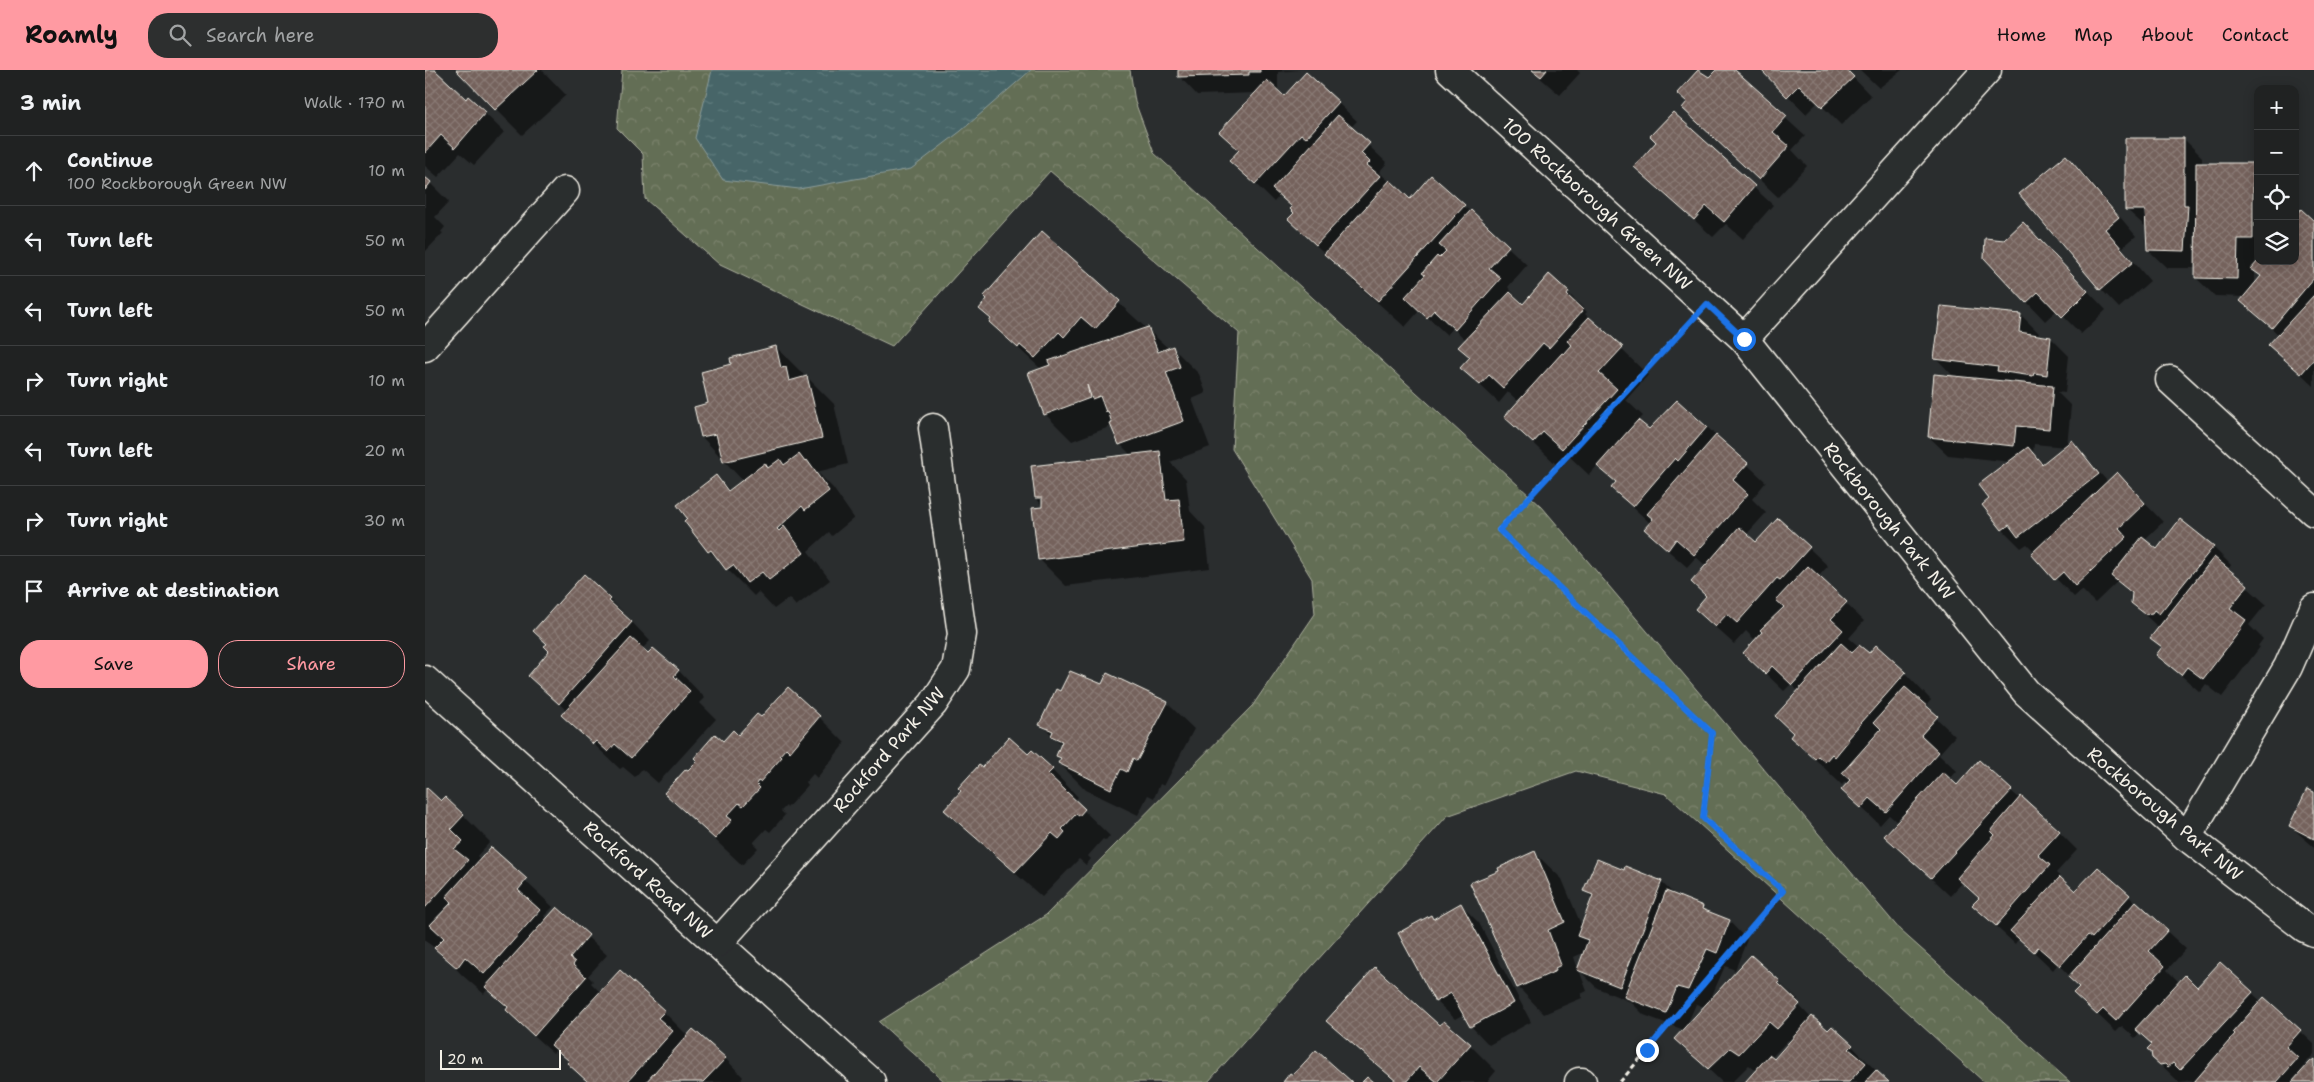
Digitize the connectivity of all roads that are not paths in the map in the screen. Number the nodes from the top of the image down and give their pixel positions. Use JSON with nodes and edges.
{"nodes":[{"id":1,"x":1450,"y":70,"type":"edge"},
{"id":2,"x":1987,"y":70,"type":"edge"},
{"id":3,"x":565,"y":191,"type":"dead end"},
{"id":4,"x":1744,"y":339,"type":"junction"},
{"id":5,"x":425,"y":347,"type":"edge"},
{"id":6,"x":2170,"y":380,"type":"dead end"},
{"id":7,"x":933,"y":428,"type":"dead end"},
{"id":8,"x":2314,"y":512,"type":"edge"},
{"id":9,"x":2314,"y":608,"type":"edge"},
{"id":10,"x":425,"y":680,"type":"edge"},
{"id":11,"x":2187,"y":837,"type":"junction"},
{"id":12,"x":2314,"y":932,"type":"edge"},
{"id":13,"x":718,"y":943,"type":"junction"},
{"id":14,"x":871,"y":1082,"type":"edge"}],
"edges":[{"from":1,"to":4,"type":"street","name":"100 Rockborough Green NW"},
{"from":2,"to":4,"type":"street"},
{"from":3,"to":5,"type":"street"},
{"from":4,"to":11,"type":"street","name":"Rockborough Park NW"},
{"from":6,"to":8,"type":"street"},
{"from":7,"to":13,"type":"street","name":"Rockford Park NW"},
{"from":9,"to":11,"type":"street"},
{"from":10,"to":13,"type":"street","name":"Rockford Road NW"},
{"from":11,"to":12,"type":"street","name":"Rockborough Park NW"},
{"from":13,"to":14,"type":"street","name":"Rockford Road NW"}]}
